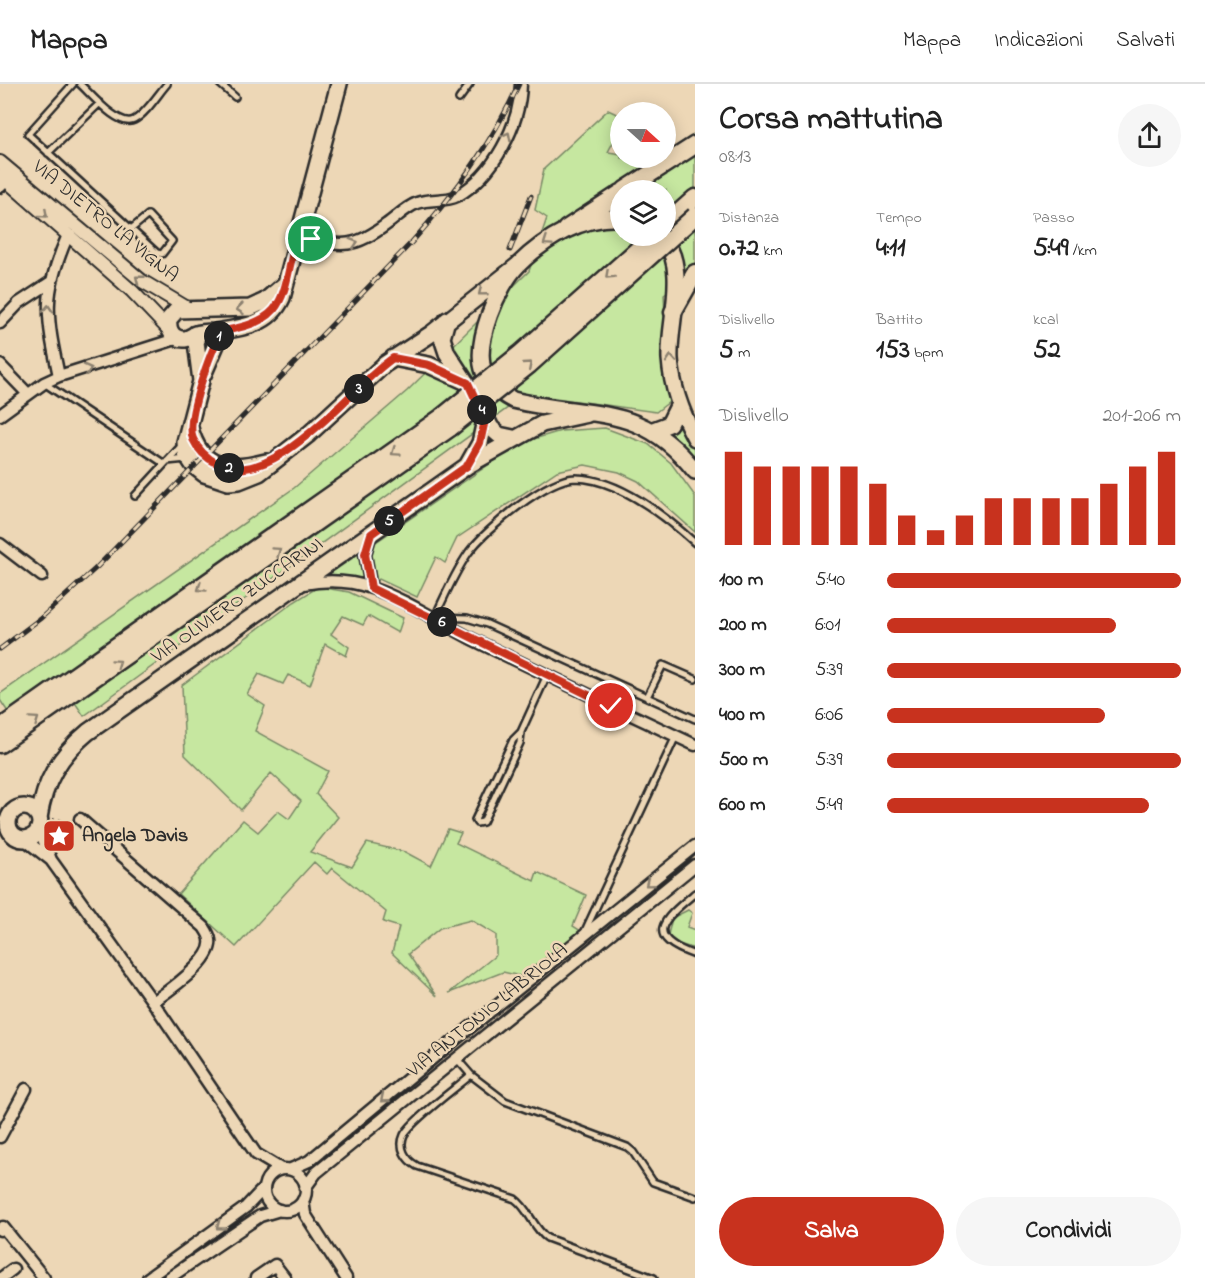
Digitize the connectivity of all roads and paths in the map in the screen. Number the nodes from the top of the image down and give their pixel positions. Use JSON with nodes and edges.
{"nodes":[{"id":1,"x":73,"y":84,"type":"edge"},
{"id":2,"x":80,"y":84,"type":"edge"},
{"id":3,"x":167,"y":84,"type":"edge"},
{"id":4,"x":220,"y":84,"type":"edge"},
{"id":5,"x":339,"y":84,"type":"edge"},
{"id":6,"x":470,"y":84,"type":"edge"},
{"id":7,"x":521,"y":84,"type":"edge"},
{"id":8,"x":235,"y":98,"type":"dead end"},
{"id":9,"x":459,"y":99,"type":"dead end"},
{"id":10,"x":100,"y":103,"type":"junction"},
{"id":11,"x":695,"y":145,"type":"edge"},
{"id":12,"x":48,"y":153,"type":"junction"},
{"id":13,"x":0,"y":162,"type":"edge"},
{"id":14,"x":641,"y":180,"type":"edge"},
{"id":15,"x":2,"y":181,"type":"edge"},
{"id":16,"x":695,"y":198,"type":"edge"},
{"id":17,"x":610,"y":200,"type":"edge"},
{"id":18,"x":676,"y":215,"type":"edge"},
{"id":19,"x":695,"y":216,"type":"edge"},
{"id":20,"x":610,"y":219,"type":"edge"},
{"id":21,"x":130,"y":230,"type":"junction"},
{"id":22,"x":566,"y":230,"type":"junction"},
{"id":23,"x":68,"y":235,"type":"junction"},
{"id":24,"x":297,"y":236,"type":"junction"},
{"id":25,"x":642,"y":246,"type":"edge"},
{"id":26,"x":666,"y":246,"type":"edge"},
{"id":27,"x":517,"y":266,"type":"junction"},
{"id":28,"x":695,"y":273,"type":"edge"},
{"id":29,"x":51,"y":282,"type":"junction"},
{"id":30,"x":284,"y":285,"type":"junction"},
{"id":31,"x":189,"y":309,"type":"junction"},
{"id":32,"x":673,"y":312,"type":"junction"},
{"id":33,"x":448,"y":319,"type":"junction"},
{"id":34,"x":0,"y":323,"type":"edge"},
{"id":35,"x":222,"y":331,"type":"junction"},
{"id":36,"x":174,"y":334,"type":"junction"},
{"id":37,"x":195,"y":334,"type":"junction"},
{"id":38,"x":393,"y":358,"type":"junction"},
{"id":39,"x":0,"y":365,"type":"edge"},
{"id":40,"x":59,"y":376,"type":"junction"},
{"id":41,"x":44,"y":383,"type":"junction"},
{"id":42,"x":468,"y":383,"type":"junction"},
{"id":43,"x":200,"y":386,"type":"junction"},
{"id":44,"x":28,"y":394,"type":"junction"},
{"id":45,"x":678,"y":406,"type":"junction"},
{"id":46,"x":588,"y":414,"type":"junction"},
{"id":47,"x":0,"y":415,"type":"edge"},
{"id":48,"x":485,"y":420,"type":"junction"},
{"id":49,"x":446,"y":423,"type":"junction"},
{"id":50,"x":653,"y":430,"type":"junction"},
{"id":51,"x":187,"y":435,"type":"junction"},
{"id":52,"x":513,"y":438,"type":"junction"},
{"id":53,"x":695,"y":438,"type":"edge"},
{"id":54,"x":189,"y":459,"type":"junction"},
{"id":55,"x":272,"y":461,"type":"junction"},
{"id":56,"x":165,"y":462,"type":"junction"},
{"id":57,"x":467,"y":466,"type":"junction"},
{"id":58,"x":695,"y":471,"type":"edge"},
{"id":59,"x":135,"y":496,"type":"dead end"},
{"id":60,"x":371,"y":534,"type":"junction"},
{"id":61,"x":695,"y":543,"type":"edge"},
{"id":62,"x":0,"y":544,"type":"edge"},
{"id":63,"x":42,"y":576,"type":"dead end"},
{"id":64,"x":300,"y":584,"type":"junction"},
{"id":65,"x":371,"y":588,"type":"junction"},
{"id":66,"x":435,"y":617,"type":"junction"},
{"id":67,"x":547,"y":675,"type":"junction"},
{"id":68,"x":695,"y":679,"type":"edge"},
{"id":69,"x":65,"y":691,"type":"junction"},
{"id":70,"x":647,"y":697,"type":"junction"},
{"id":71,"x":695,"y":719,"type":"edge"},
{"id":72,"x":0,"y":728,"type":"edge"},
{"id":73,"x":521,"y":732,"type":"junction"},
{"id":74,"x":676,"y":736,"type":"junction"},
{"id":75,"x":0,"y":744,"type":"edge"},
{"id":76,"x":695,"y":745,"type":"edge"},
{"id":77,"x":46,"y":783,"type":"junction"},
{"id":78,"x":11,"y":811,"type":"edge"},
{"id":79,"x":80,"y":819,"type":"dead end"},
{"id":80,"x":64,"y":820,"type":"dead end"},
{"id":81,"x":43,"y":822,"type":"junction"},
{"id":82,"x":12,"y":833,"type":"edge"},
{"id":83,"x":695,"y":846,"type":"edge"},
{"id":84,"x":51,"y":860,"type":"junction"},
{"id":85,"x":695,"y":865,"type":"edge"},
{"id":86,"x":695,"y":893,"type":"edge"},
{"id":87,"x":582,"y":937,"type":"junction"},
{"id":88,"x":695,"y":955,"type":"edge"},
{"id":89,"x":153,"y":1002,"type":"junction"},
{"id":90,"x":457,"y":1059,"type":"junction"},
{"id":91,"x":471,"y":1075,"type":"junction"},
{"id":92,"x":26,"y":1089,"type":"dead end"},
{"id":93,"x":0,"y":1137,"type":"edge"},
{"id":94,"x":260,"y":1158,"type":"junction"},
{"id":95,"x":286,"y":1169,"type":"junction"},
{"id":96,"x":265,"y":1184,"type":"junction"},
{"id":97,"x":306,"y":1188,"type":"junction"},
{"id":98,"x":695,"y":1197,"type":"edge"},
{"id":99,"x":303,"y":1200,"type":"junction"},
{"id":100,"x":285,"y":1210,"type":"junction"},
{"id":101,"x":305,"y":1214,"type":"junction"},
{"id":102,"x":1,"y":1227,"type":"edge"},
{"id":103,"x":13,"y":1269,"type":"dead end"},
{"id":104,"x":1,"y":1278,"type":"edge"},
{"id":105,"x":44,"y":1278,"type":"edge"},
{"id":106,"x":148,"y":1278,"type":"edge"},
{"id":107,"x":169,"y":1278,"type":"edge"},
{"id":108,"x":256,"y":1278,"type":"edge"},
{"id":109,"x":285,"y":1278,"type":"edge"},
{"id":110,"x":346,"y":1278,"type":"edge"},
{"id":111,"x":654,"y":1278,"type":"edge"}],
"edges":[{"from":1,"to":12,"type":"lane"},
{"from":2,"to":10,"type":"lane"},
{"from":3,"to":10,"type":"lane"},
{"from":4,"to":8,"type":"lane"},
{"from":5,"to":24,"type":"main road"},
{"from":6,"to":9,"type":"lane"},
{"from":24,"to":7,"type":"street","one_way":true},
{"from":10,"to":12,"type":"lane"},
{"from":11,"to":14,"type":"highway"},
{"from":12,"to":21,"type":"lane"},
{"from":31,"to":13,"type":"street","name":"VIA DIETRO LA VIGNA","one_way":true},
{"from":15,"to":23,"type":"street","name":"VIA DIETRO LA VIGNA","one_way":true},
{"from":16,"to":18,"type":"highway"},
{"from":17,"to":22,"type":"highway"},
{"from":49,"to":19,"type":"highway","one_way":true,"bridge":true},
{"from":20,"to":22,"type":"main road"},
{"from":21,"to":21,"type":"lane"},
{"from":22,"to":27,"type":"main road","one_way":true},
{"from":23,"to":29,"type":"street"},
{"from":23,"to":36,"type":"street","name":"VIA DIETRO LA VIGNA"},
{"from":24,"to":30,"type":"main road"},
{"from":25,"to":49,"type":"highway","one_way":true,"bridge":true},
{"from":26,"to":32,"type":"main road"},
{"from":27,"to":33,"type":"main road","one_way":true},
{"from":27,"to":46,"type":"main road"},
{"from":28,"to":32,"type":"highway"},
{"from":29,"to":34,"type":"street"},
{"from":40,"to":29,"type":"street","one_way":true},
{"from":30,"to":31,"type":"main road","one_way":true},
{"from":30,"to":35,"type":"main road"},
{"from":31,"to":36,"type":"main road"},
{"from":31,"to":37,"type":"main road"},
{"from":45,"to":32,"type":"main road","one_way":true},
{"from":33,"to":38,"type":"main road"},
{"from":33,"to":42,"type":"main road"},
{"from":35,"to":37,"type":"main road"},
{"from":35,"to":43,"type":"main road"},
{"from":36,"to":37,"type":"main road"},
{"from":40,"to":36,"type":"street","one_way":true},
{"from":36,"to":43,"type":"main road"},
{"from":37,"to":43,"type":"main road"},
{"from":38,"to":42,"type":"main road"},
{"from":38,"to":55,"type":"main road"},
{"from":39,"to":44,"type":"street"},
{"from":40,"to":41,"type":"street"},
{"from":41,"to":44,"type":"street"},
{"from":41,"to":56,"type":"lane"},
{"from":42,"to":48,"type":"main road"},
{"from":43,"to":51,"type":"main road"},
{"from":44,"to":47,"type":"street"},
{"from":45,"to":50,"type":"main road"},
{"from":45,"to":53,"type":"main road"},
{"from":46,"to":50,"type":"main road"},
{"from":46,"to":52,"type":"main road","name":"VIA OLIVIERO ZUCCARINI"},
{"from":48,"to":52,"type":"main road"},
{"from":48,"to":57,"type":"main road","name":"VIA OLIVIERO ZUCCARINI"},
{"from":49,"to":69,"type":"highway"},
{"from":50,"to":58,"type":"main road"},
{"from":51,"to":54,"type":"main road"},
{"from":51,"to":55,"type":"main road"},
{"from":51,"to":56,"type":"lane"},
{"from":52,"to":57,"type":"main road","name":"VIA OLIVIERO ZUCCARINI"},
{"from":54,"to":55,"type":"main road"},
{"from":54,"to":56,"type":"lane"},
{"from":56,"to":59,"type":"lane"},
{"from":57,"to":60,"type":"main road","name":"VIA OLIVIERO ZUCCARINI"},
{"from":60,"to":64,"type":"main road","name":"VIA OLIVIERO ZUCCARINI"},
{"from":60,"to":65,"type":"street"},
{"from":61,"to":66,"type":"lane"},
{"from":62,"to":63,"type":"street"},
{"from":64,"to":65,"type":"street"},
{"from":64,"to":77,"type":"main road","name":"VIA OLIVIERO ZUCCARINI"},
{"from":65,"to":66,"type":"street"},
{"from":66,"to":67,"type":"street"},
{"from":66,"to":70,"type":"lane"},
{"from":67,"to":73,"type":"lane"},
{"from":67,"to":74,"type":"street"},
{"from":68,"to":70,"type":"lane"},
{"from":69,"to":72,"type":"highway"},
{"from":75,"to":69,"type":"highway","one_way":true},
{"from":70,"to":71,"type":"lane"},
{"from":73,"to":73,"type":"lane"},
{"from":74,"to":76,"type":"street"},
{"from":74,"to":87,"type":"lane","name":"VIA ANTONIO LABRIOLA"},
{"from":77,"to":78,"type":"main road","name":"VIA OLIVIERO ZUCCARINI"},
{"from":77,"to":81,"type":"main road","name":"VIA OLIVIERO ZUCCARINI"},
{"from":78,"to":81,"type":"main road"},
{"from":78,"to":82,"type":"main road"},
{"from":79,"to":89,"type":"street"},
{"from":80,"to":81,"type":"path"},
{"from":81,"to":82,"type":"main road"},
{"from":81,"to":84,"type":"street"},
{"from":82,"to":84,"type":"street"},
{"from":83,"to":87,"type":"street","name":"VIA ANTONIO LABRIOLA","one_way":true},
{"from":84,"to":89,"type":"street"},
{"from":85,"to":90,"type":"street","name":"VIA ANTONIO LABRIOLA"},
{"from":86,"to":88,"type":"lane"},
{"from":87,"to":95,"type":"street","name":"VIA ANTONIO LABRIOLA","one_way":true},
{"from":89,"to":94,"type":"street"},
{"from":90,"to":91,"type":"lane"},
{"from":90,"to":97,"type":"street","name":"VIA ANTONIO LABRIOLA"},
{"from":91,"to":98,"type":"lane"},
{"from":91,"to":111,"type":"lane"},
{"from":92,"to":93,"type":"street"},
{"from":94,"to":95,"type":"street"},
{"from":94,"to":96,"type":"street"},
{"from":95,"to":96,"type":"street"},
{"from":95,"to":97,"type":"street"},
{"from":96,"to":100,"type":"street"},
{"from":96,"to":106,"type":"street","one_way":true},
{"from":97,"to":99,"type":"street"},
{"from":99,"to":100,"type":"street"},
{"from":99,"to":101,"type":"street"},
{"from":100,"to":101,"type":"street"},
{"from":100,"to":107,"type":"street"},
{"from":101,"to":110,"type":"street"},
{"from":102,"to":105,"type":"street"},
{"from":103,"to":104,"type":"street"},
{"from":108,"to":109,"type":"street"}]}
